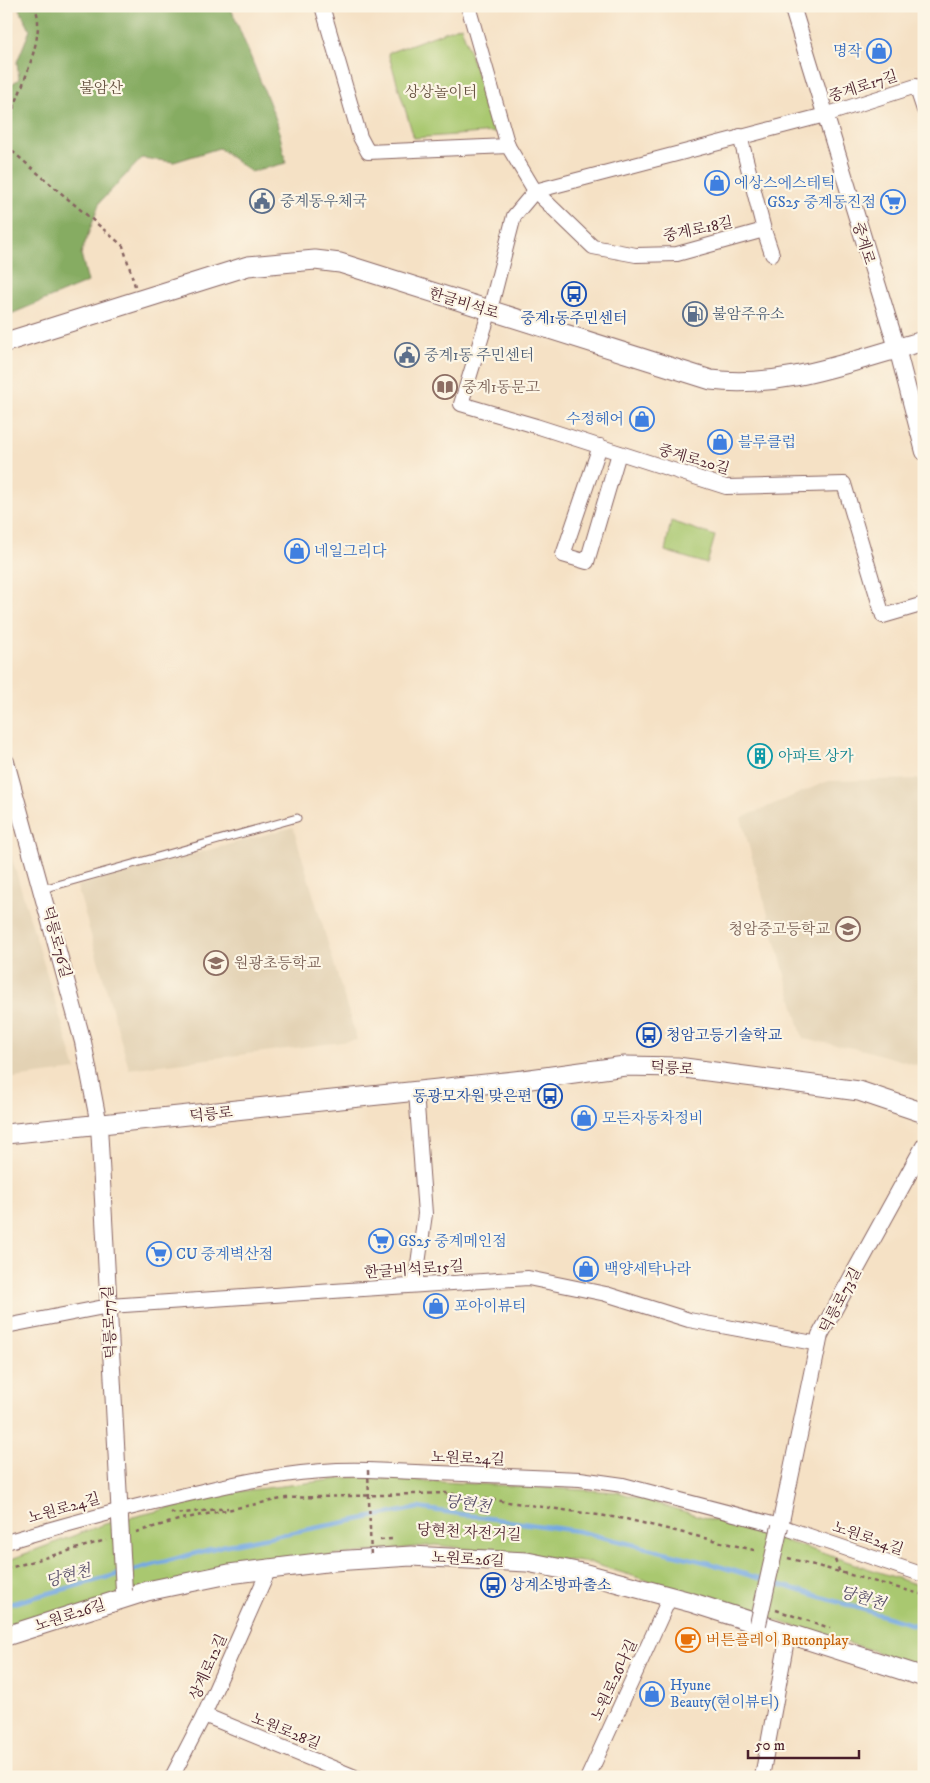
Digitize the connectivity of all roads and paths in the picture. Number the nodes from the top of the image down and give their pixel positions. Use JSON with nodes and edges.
{"nodes":[{"id":1,"x":34,"y":6,"type":"edge"},
{"id":2,"x":322,"y":6,"type":"edge"},
{"id":3,"x":468,"y":6,"type":"edge"},
{"id":4,"x":792,"y":6,"type":"edge"},
{"id":5,"x":924,"y":110,"type":"edge"},
{"id":6,"x":825,"y":115,"type":"junction"},
{"id":7,"x":6,"y":131,"type":"edge"},
{"id":8,"x":740,"y":136,"type":"junction"},
{"id":9,"x":6,"y":146,"type":"edge"},
{"id":10,"x":508,"y":146,"type":"junction"},
{"id":11,"x":535,"y":191,"type":"junction"},
{"id":12,"x":764,"y":230,"type":"junction"},
{"id":13,"x":772,"y":254,"type":"dead end"},
{"id":14,"x":139,"y":299,"type":"junction"},
{"id":15,"x":490,"y":310,"type":"junction"},
{"id":16,"x":924,"y":341,"type":"edge"},
{"id":17,"x":6,"y":342,"type":"edge"},
{"id":18,"x":896,"y":348,"type":"junction"},
{"id":19,"x":600,"y":446,"type":"junction"},
{"id":20,"x":924,"y":452,"type":"edge"},
{"id":21,"x":619,"y":453,"type":"junction"},
{"id":22,"x":924,"y":604,"type":"edge"},
{"id":23,"x":6,"y":762,"type":"edge"},
{"id":24,"x":298,"y":818,"type":"dead end"},
{"id":25,"x":43,"y":889,"type":"junction"},
{"id":26,"x":416,"y":1092,"type":"junction"},
{"id":27,"x":924,"y":1114,"type":"edge"},
{"id":28,"x":99,"y":1125,"type":"junction"},
{"id":29,"x":6,"y":1134,"type":"edge"},
{"id":30,"x":924,"y":1146,"type":"edge"},
{"id":31,"x":415,"y":1285,"type":"junction"},
{"id":32,"x":109,"y":1306,"type":"junction"},
{"id":33,"x":6,"y":1326,"type":"edge"},
{"id":34,"x":819,"y":1344,"type":"junction"},
{"id":35,"x":368,"y":1470,"type":"junction"},
{"id":36,"x":165,"y":1499,"type":"junction"},
{"id":37,"x":246,"y":1506,"type":"junction"},
{"id":38,"x":120,"y":1514,"type":"junction"},
{"id":39,"x":780,"y":1526,"type":"junction"},
{"id":40,"x":135,"y":1532,"type":"dead end"},
{"id":41,"x":396,"y":1539,"type":"dead end"},
{"id":42,"x":106,"y":1540,"type":"dead end"},
{"id":43,"x":6,"y":1542,"type":"edge"},
{"id":44,"x":369,"y":1550,"type":"junction"},
{"id":45,"x":764,"y":1552,"type":"dead end"},
{"id":46,"x":783,"y":1557,"type":"dead end"},
{"id":47,"x":6,"y":1568,"type":"edge"},
{"id":48,"x":269,"y":1569,"type":"junction"},
{"id":49,"x":924,"y":1575,"type":"edge"},
{"id":50,"x":124,"y":1595,"type":"junction"},
{"id":51,"x":924,"y":1595,"type":"edge"},
{"id":52,"x":670,"y":1597,"type":"junction"},
{"id":53,"x":775,"y":1610,"type":"dead end"},
{"id":54,"x":758,"y":1624,"type":"junction"},
{"id":55,"x":831,"y":1628,"type":"dead end"},
{"id":56,"x":788,"y":1634,"type":"junction"},
{"id":57,"x":6,"y":1636,"type":"edge"},
{"id":58,"x":924,"y":1677,"type":"edge"},
{"id":59,"x":204,"y":1715,"type":"junction"},
{"id":60,"x":172,"y":1777,"type":"edge"},
{"id":61,"x":355,"y":1777,"type":"edge"},
{"id":62,"x":588,"y":1777,"type":"edge"},
{"id":63,"x":762,"y":1777,"type":"edge"}],
"edges":[{"from":1,"to":7,"type":"path"},
{"from":2,"to":10,"type":"street"},
{"from":3,"to":10,"type":"street","name":"중계로18길"},
{"from":4,"to":6,"type":"street","name":"중계로"},
{"from":5,"to":6,"type":"street","name":"중계로17길"},
{"from":6,"to":8,"type":"street"},
{"from":6,"to":18,"type":"street","name":"중계로"},
{"from":8,"to":11,"type":"street"},
{"from":8,"to":12,"type":"street"},
{"from":9,"to":14,"type":"path"},
{"from":10,"to":11,"type":"street","name":"중계로18길"},
{"from":11,"to":12,"type":"street","name":"중계로18길"},
{"from":11,"to":15,"type":"street"},
{"from":12,"to":13,"type":"street"},
{"from":14,"to":15,"type":"main road","name":"한글비석로"},
{"from":14,"to":17,"type":"main road","name":"한글비석로"},
{"from":15,"to":18,"type":"main road","name":"한글비석로"},
{"from":15,"to":19,"type":"street","name":"중계로20길"},
{"from":16,"to":18,"type":"main road","name":"한글비석로"},
{"from":18,"to":20,"type":"street","name":"중계로"},
{"from":19,"to":21,"type":"street","name":"중계로20길"},
{"from":19,"to":21,"type":"street"},
{"from":21,"to":22,"type":"street","name":"중계로20길"},
{"from":23,"to":25,"type":"street","name":"덕릉로76길"},
{"from":24,"to":25,"type":"lane"},
{"from":25,"to":28,"type":"street","name":"덕릉로76길"},
{"from":26,"to":27,"type":"main road","name":"덕릉로"},
{"from":26,"to":28,"type":"main road","name":"덕릉로"},
{"from":26,"to":31,"type":"street"},
{"from":28,"to":29,"type":"main road","name":"덕릉로"},
{"from":28,"to":32,"type":"street","name":"덕릉로77길"},
{"from":30,"to":34,"type":"street","name":"덕릉로73길"},
{"from":31,"to":32,"type":"street","name":"한글비석로15길"},
{"from":31,"to":34,"type":"street","name":"한글비석로15길"},
{"from":32,"to":33,"type":"street","name":"한글비석로15길"},
{"from":32,"to":38,"type":"street","name":"덕릉로77길"},
{"from":34,"to":39,"type":"street","name":"덕릉로73길"},
{"from":35,"to":36,"type":"street","name":"노원로24길"},
{"from":35,"to":39,"type":"street","name":"노원로24길"},
{"from":35,"to":44,"type":"path","bridge":true},
{"from":36,"to":37,"type":"path"},
{"from":36,"to":38,"type":"street","name":"노원로24길"},
{"from":37,"to":40,"type":"path","name":"당현천 자전거길"},
{"from":37,"to":45,"type":"path","name":"당현천 자전거길"},
{"from":38,"to":43,"type":"street","name":"노원로24길"},
{"from":38,"to":50,"type":"street","name":"덕릉로77길","bridge":true},
{"from":39,"to":49,"type":"street","name":"노원로24길"},
{"from":39,"to":54,"type":"street","name":"덕릉로73길","bridge":true},
{"from":41,"to":44,"type":"path","name":"당현천 자전거길"},
{"from":42,"to":47,"type":"path"},
{"from":44,"to":48,"type":"main road","name":"노원로26길"},
{"from":44,"to":52,"type":"main road","name":"노원로26길"},
{"from":46,"to":51,"type":"path"},
{"from":48,"to":50,"type":"main road","name":"노원로26길"},
{"from":48,"to":59,"type":"street","name":"상계로12길"},
{"from":50,"to":57,"type":"main road","name":"노원로26길"},
{"from":52,"to":54,"type":"main road","name":"노원로26길"},
{"from":52,"to":62,"type":"street","name":"노원로26나길"},
{"from":53,"to":55,"type":"path"},
{"from":54,"to":56,"type":"main road","name":"노원로26길"},
{"from":56,"to":58,"type":"main road","name":"노원로26길"},
{"from":56,"to":63,"type":"street"},
{"from":59,"to":60,"type":"street","name":"상계로12길"},
{"from":59,"to":61,"type":"street","name":"노원로28길"}]}
